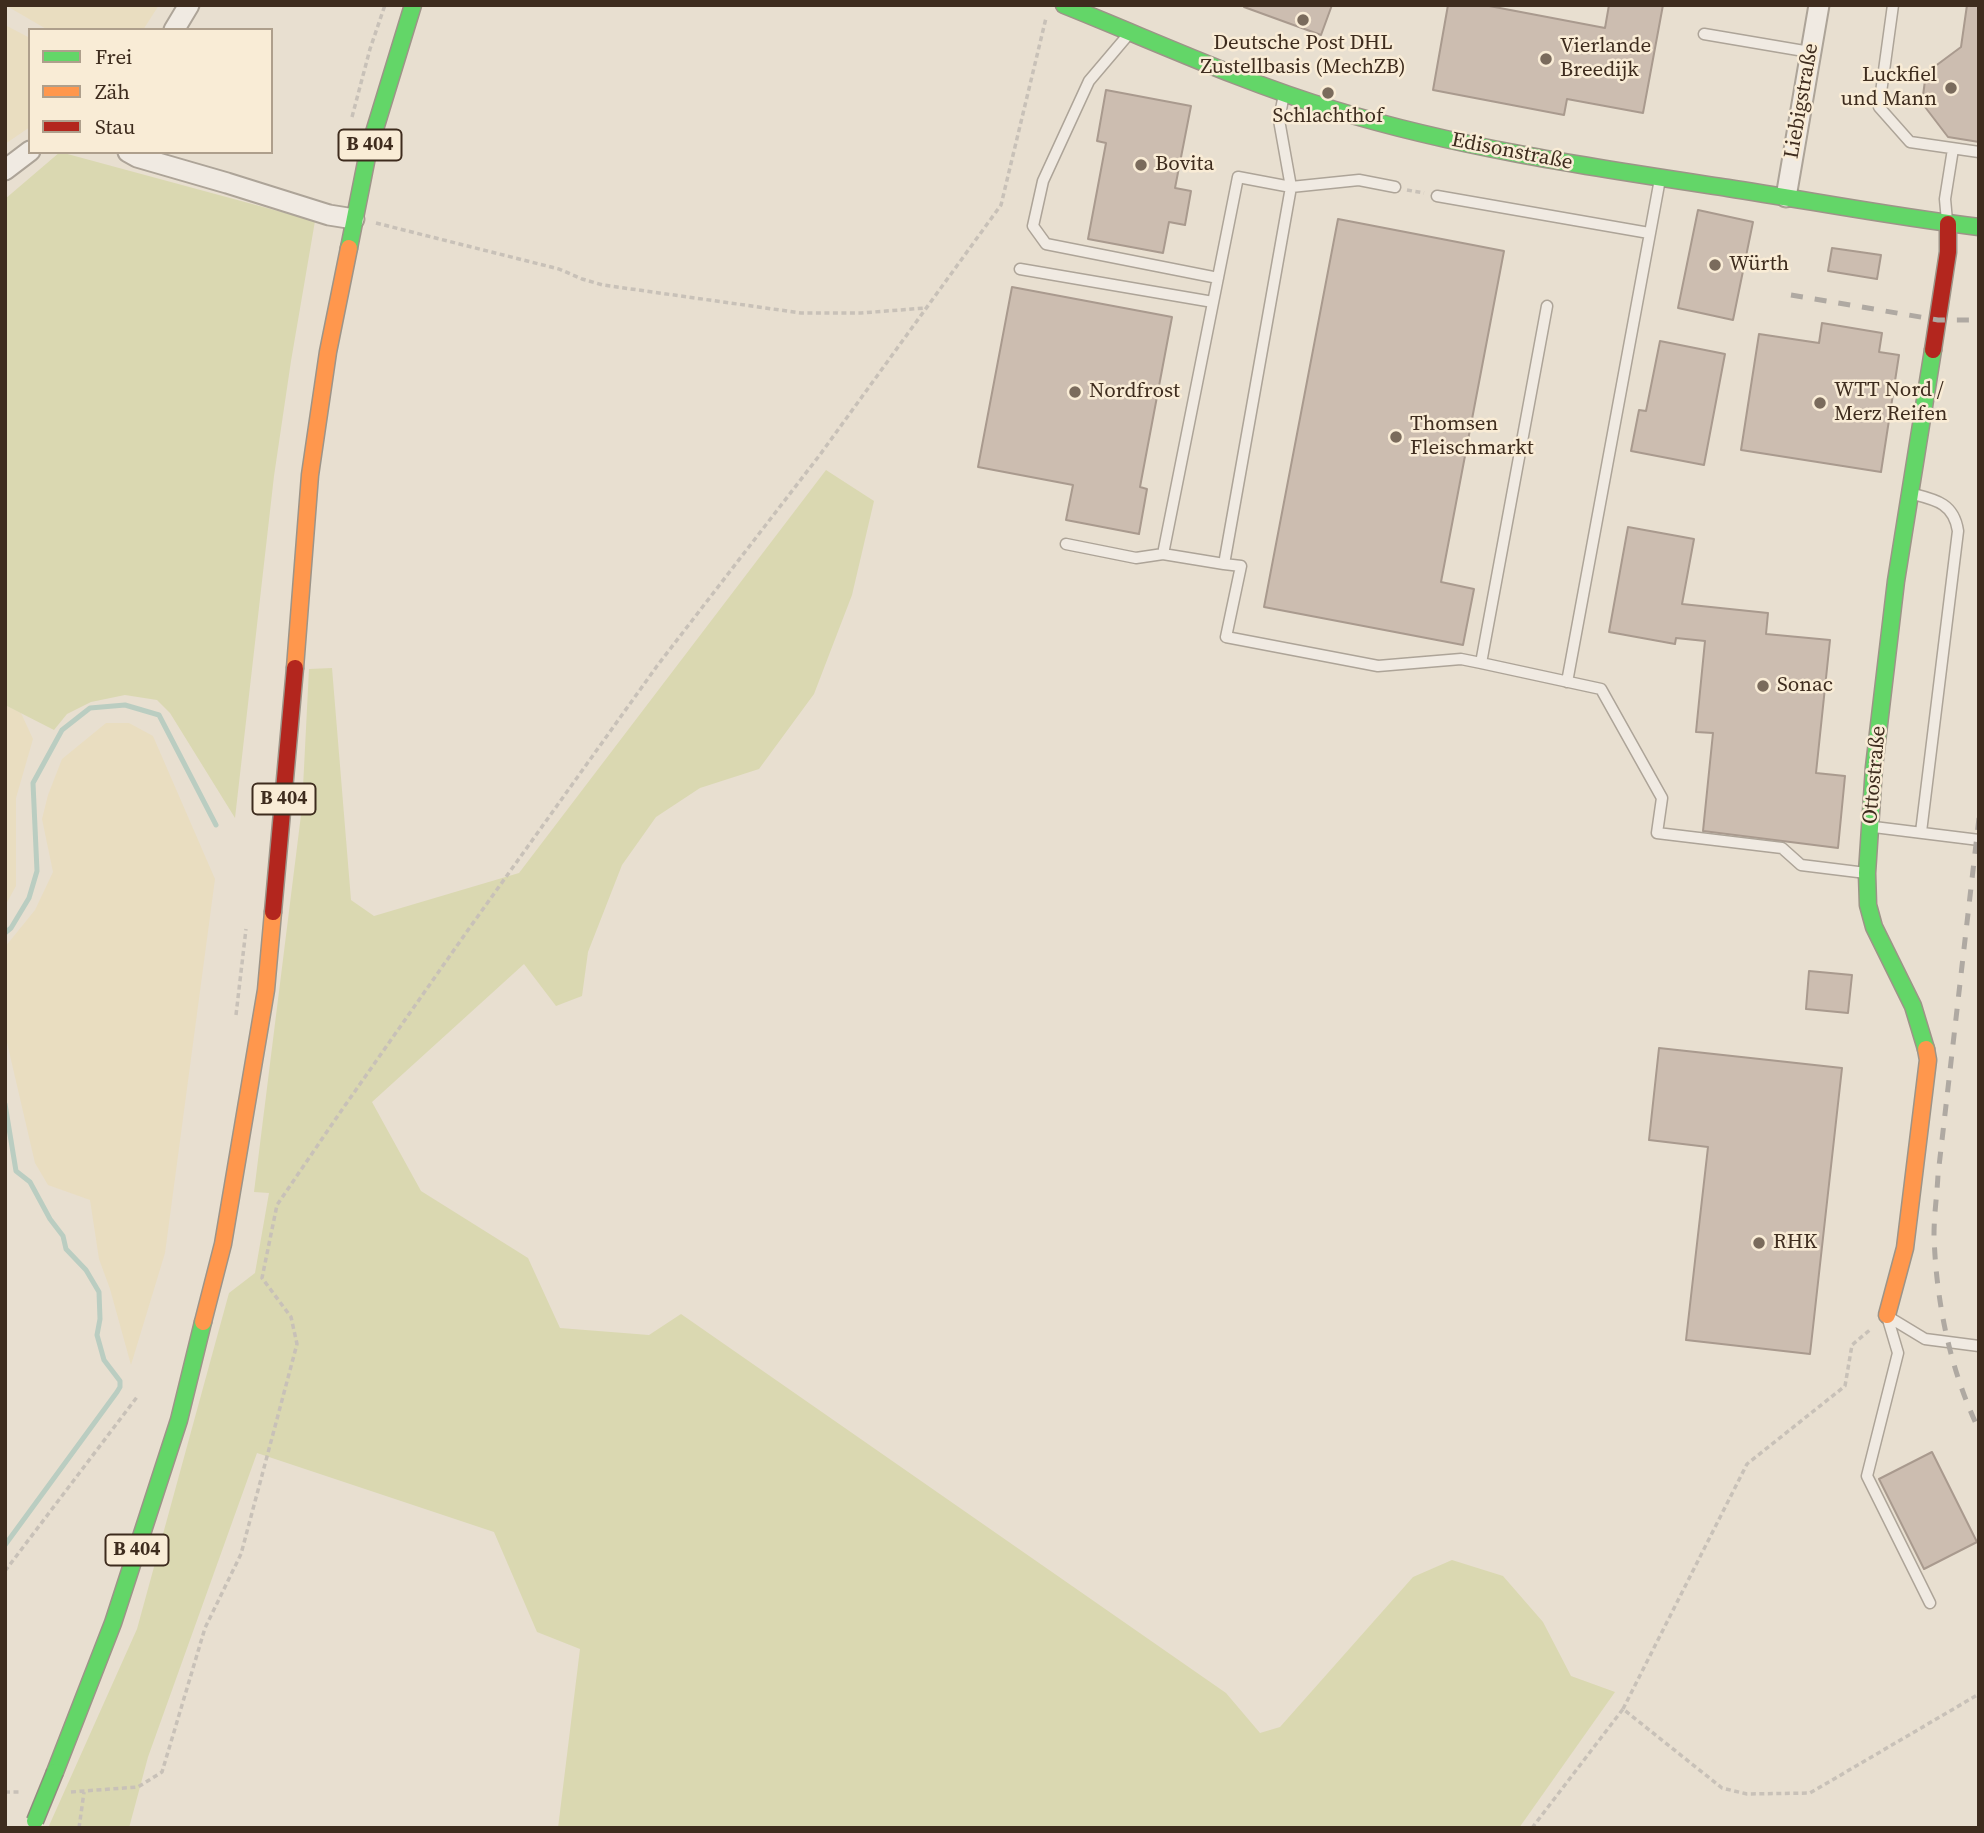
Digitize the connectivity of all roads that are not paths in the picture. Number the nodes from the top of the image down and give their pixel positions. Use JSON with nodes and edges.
{"nodes":[{"id":1,"x":190,"y":5,"type":"edge"},
{"id":2,"x":413,"y":5,"type":"edge"},
{"id":3,"x":1064,"y":5,"type":"edge"},
{"id":4,"x":1819,"y":5,"type":"edge"},
{"id":5,"x":1893,"y":5,"type":"edge"},
{"id":6,"x":175,"y":28,"type":"edge"},
{"id":7,"x":1131,"y":32,"type":"junction"},
{"id":8,"x":1704,"y":34,"type":"dead end"},
{"id":9,"x":1810,"y":52,"type":"junction"},
{"id":10,"x":1284,"y":94,"type":"junction"},
{"id":11,"x":1953,"y":149,"type":"junction"},
{"id":12,"x":1979,"y":152,"type":"edge"},
{"id":13,"x":28,"y":153,"type":"edge"},
{"id":14,"x":132,"y":154,"type":"edge"},
{"id":15,"x":5,"y":170,"type":"edge"},
{"id":16,"x":1660,"y":179,"type":"junction"},
{"id":17,"x":1291,"y":187,"type":"junction"},
{"id":18,"x":1395,"y":187,"type":"road end"},
{"id":19,"x":1437,"y":196,"type":"road end"},
{"id":20,"x":1786,"y":197,"type":"junction"},
{"id":21,"x":354,"y":219,"type":"junction"},
{"id":22,"x":1948,"y":224,"type":"junction"},
{"id":23,"x":1979,"y":227,"type":"edge"},
{"id":24,"x":1649,"y":233,"type":"junction"},
{"id":25,"x":1020,"y":269,"type":"dead end"},
{"id":26,"x":1218,"y":278,"type":"junction"},
{"id":27,"x":1213,"y":302,"type":"junction"},
{"id":28,"x":1547,"y":306,"type":"dead end"},
{"id":29,"x":1910,"y":494,"type":"junction"},
{"id":30,"x":1066,"y":544,"type":"dead end"},
{"id":31,"x":1163,"y":554,"type":"junction"},
{"id":32,"x":1224,"y":564,"type":"junction"},
{"id":33,"x":1481,"y":663,"type":"junction"},
{"id":34,"x":1567,"y":682,"type":"junction"},
{"id":35,"x":1870,"y":827,"type":"junction"},
{"id":36,"x":1921,"y":832,"type":"junction"},
{"id":37,"x":1979,"y":840,"type":"edge"},
{"id":38,"x":1867,"y":873,"type":"junction"},
{"id":39,"x":1886,"y":1315,"type":"junction"},
{"id":40,"x":1979,"y":1346,"type":"edge"},
{"id":41,"x":1930,"y":1603,"type":"dead end"},
{"id":42,"x":33,"y":1824,"type":"edge"}],
"edges":[{"from":1,"to":6,"type":"street"},
{"from":2,"to":21,"type":"street","number":"B 404"},
{"from":3,"to":7,"type":"street","name":"Edisonstraße"},
{"from":4,"to":9,"type":"street","name":"Liebigstraße"},
{"from":5,"to":11,"type":"lane"},
{"from":7,"to":10,"type":"street","name":"Edisonstraße"},
{"from":7,"to":26,"type":"lane"},
{"from":8,"to":9,"type":"lane"},
{"from":9,"to":20,"type":"street","name":"Liebigstraße"},
{"from":10,"to":16,"type":"street","name":"Edisonstraße"},
{"from":10,"to":17,"type":"lane"},
{"from":11,"to":12,"type":"lane"},
{"from":11,"to":22,"type":"lane"},
{"from":13,"to":15,"type":"street"},
{"from":14,"to":21,"type":"street"},
{"from":16,"to":20,"type":"street","name":"Edisonstraße"},
{"from":16,"to":24,"type":"lane"},
{"from":17,"to":18,"type":"lane"},
{"from":17,"to":26,"type":"lane"},
{"from":17,"to":32,"type":"lane"},
{"from":19,"to":24,"type":"lane"},
{"from":20,"to":22,"type":"street","name":"Edisonstraße"},
{"from":21,"to":42,"type":"street","number":"B 404","bridge":true},
{"from":22,"to":23,"type":"street","name":"Edisonstraße"},
{"from":22,"to":29,"type":"street","name":"Ottostraße"},
{"from":24,"to":34,"type":"lane"},
{"from":25,"to":27,"type":"lane"},
{"from":26,"to":27,"type":"lane"},
{"from":27,"to":31,"type":"lane"},
{"from":28,"to":33,"type":"lane"},
{"from":29,"to":35,"type":"street","name":"Ottostraße"},
{"from":29,"to":36,"type":"lane"},
{"from":30,"to":31,"type":"lane"},
{"from":31,"to":32,"type":"lane"},
{"from":32,"to":33,"type":"lane"},
{"from":33,"to":34,"type":"lane"},
{"from":34,"to":38,"type":"lane"},
{"from":35,"to":36,"type":"lane"},
{"from":35,"to":38,"type":"street","name":"Ottostraße"},
{"from":36,"to":37,"type":"lane"},
{"from":38,"to":39,"type":"street","name":"Ottostraße"},
{"from":39,"to":40,"type":"lane"},
{"from":39,"to":41,"type":"lane"}]}
